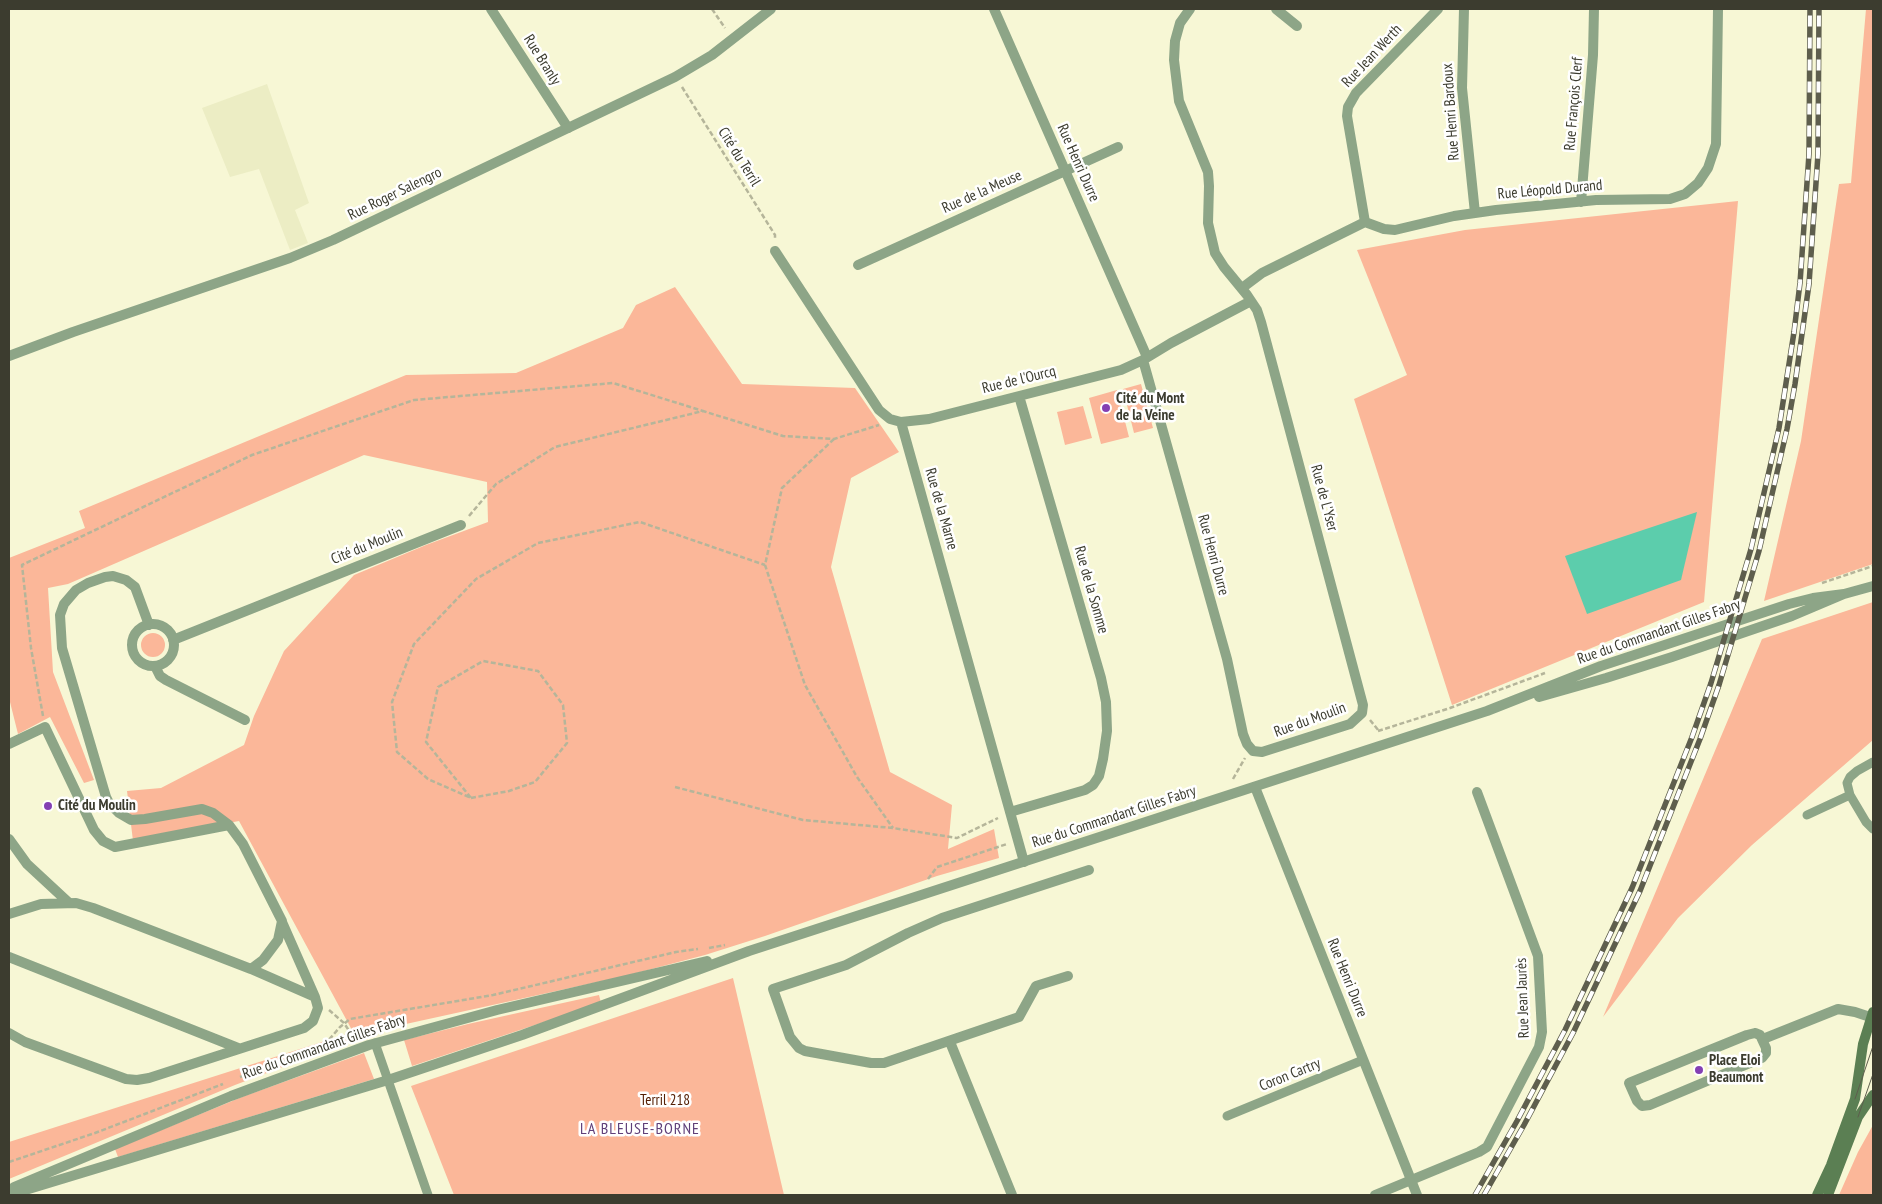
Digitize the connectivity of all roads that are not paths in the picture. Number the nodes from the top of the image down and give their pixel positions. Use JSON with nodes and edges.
{"nodes":[{"id":1,"x":491,"y":9,"type":"edge"},
{"id":2,"x":771,"y":9,"type":"edge"},
{"id":3,"x":994,"y":9,"type":"edge"},
{"id":4,"x":1190,"y":9,"type":"edge"},
{"id":5,"x":1276,"y":9,"type":"edge"},
{"id":6,"x":1438,"y":9,"type":"edge"},
{"id":7,"x":1464,"y":9,"type":"edge"},
{"id":8,"x":1594,"y":9,"type":"edge"},
{"id":9,"x":1718,"y":9,"type":"edge"},
{"id":10,"x":1297,"y":26,"type":"dead end"},
{"id":11,"x":568,"y":128,"type":"junction"},
{"id":12,"x":1118,"y":147,"type":"dead end"},
{"id":13,"x":1065,"y":171,"type":"junction"},
{"id":14,"x":1581,"y":202,"type":"junction"},
{"id":15,"x":1475,"y":213,"type":"junction"},
{"id":16,"x":1365,"y":222,"type":"junction"},
{"id":17,"x":775,"y":251,"type":"road end"},
{"id":18,"x":858,"y":265,"type":"dead end"},
{"id":19,"x":1242,"y":288,"type":"junction"},
{"id":20,"x":1251,"y":301,"type":"junction"},
{"id":21,"x":9,"y":356,"type":"edge"},
{"id":22,"x":1145,"y":359,"type":"junction"},
{"id":23,"x":1018,"y":396,"type":"junction"},
{"id":24,"x":896,"y":420,"type":"junction"},
{"id":25,"x":461,"y":525,"type":"road end"},
{"id":26,"x":1873,"y":586,"type":"edge"},
{"id":27,"x":1844,"y":594,"type":"junction"},
{"id":28,"x":149,"y":625,"type":"junction"},
{"id":29,"x":173,"y":640,"type":"junction"},
{"id":30,"x":155,"y":666,"type":"junction"},
{"id":31,"x":1363,"y":705,"type":"joint"},
{"id":32,"x":1487,"y":711,"type":"junction"},
{"id":33,"x":245,"y":720,"type":"dead end"},
{"id":34,"x":9,"y":744,"type":"edge"},
{"id":35,"x":1254,"y":750,"type":"joint"},
{"id":36,"x":1873,"y":762,"type":"edge"},
{"id":37,"x":1255,"y":787,"type":"junction"},
{"id":38,"x":1477,"y":792,"type":"dead end"},
{"id":39,"x":1850,"y":795,"type":"junction"},
{"id":40,"x":1010,"y":812,"type":"junction"},
{"id":41,"x":1807,"y":814,"type":"dead end"},
{"id":42,"x":229,"y":825,"type":"junction"},
{"id":43,"x":1873,"y":829,"type":"edge"},
{"id":44,"x":9,"y":839,"type":"edge"},
{"id":45,"x":1024,"y":862,"type":"junction"},
{"id":46,"x":1089,"y":870,"type":"dead end"},
{"id":47,"x":68,"y":902,"type":"junction"},
{"id":48,"x":9,"y":914,"type":"edge"},
{"id":49,"x":282,"y":921,"type":"junction"},
{"id":50,"x":749,"y":951,"type":"junction"},
{"id":51,"x":9,"y":957,"type":"edge"},
{"id":52,"x":251,"y":969,"type":"junction"},
{"id":53,"x":1068,"y":976,"type":"dead end"},
{"id":54,"x":315,"y":998,"type":"junction"},
{"id":55,"x":1872,"y":1016,"type":"edge"},
{"id":56,"x":9,"y":1033,"type":"edge"},
{"id":57,"x":1763,"y":1039,"type":"junction"},
{"id":58,"x":950,"y":1042,"type":"junction"},
{"id":59,"x":375,"y":1043,"type":"junction"},
{"id":60,"x":238,"y":1048,"type":"junction"},
{"id":61,"x":1363,"y":1060,"type":"junction"},
{"id":62,"x":388,"y":1080,"type":"junction"},
{"id":63,"x":1873,"y":1095,"type":"edge"},
{"id":64,"x":1227,"y":1116,"type":"dead end"},
{"id":65,"x":1411,"y":1181,"type":"junction"},
{"id":66,"x":9,"y":1190,"type":"edge"},
{"id":67,"x":9,"y":1194,"type":"edge"},
{"id":68,"x":428,"y":1195,"type":"edge"},
{"id":69,"x":1012,"y":1195,"type":"edge"},
{"id":70,"x":1375,"y":1195,"type":"edge"},
{"id":71,"x":1417,"y":1195,"type":"edge"},
{"id":72,"x":1817,"y":1195,"type":"edge"},
{"id":73,"x":1828,"y":1195,"type":"edge"}],
"edges":[{"from":1,"to":11,"type":"street","name":"Rue Branly"},
{"from":2,"to":11,"type":"street","name":"Rue Roger Salengro"},
{"from":3,"to":13,"type":"street","name":"Rue Henri Durre"},
{"from":4,"to":19,"type":"street","name":"Rue de L'Yser"},
{"from":5,"to":10,"type":"street"},
{"from":6,"to":16,"type":"street","name":"Rue Jean Werth"},
{"from":7,"to":15,"type":"street","name":"Rue Henri Bardoux"},
{"from":8,"to":14,"type":"street","name":"Rue François Clerf"},
{"from":9,"to":14,"type":"street","name":"Rue Léopold Durand"},
{"from":11,"to":21,"type":"street","name":"Rue Roger Salengro"},
{"from":12,"to":13,"type":"street","name":"Rue de la Meuse"},
{"from":13,"to":18,"type":"street","name":"Rue de la Meuse"},
{"from":13,"to":22,"type":"street","name":"Rue Henri Durre"},
{"from":14,"to":15,"type":"street","name":"Rue Léopold Durand"},
{"from":15,"to":16,"type":"street","name":"Rue Léopold Durand"},
{"from":16,"to":19,"type":"street"},
{"from":17,"to":24,"type":"street","name":"Rue de la Marne"},
{"from":19,"to":20,"type":"street","name":"Rue de L'Yser"},
{"from":20,"to":22,"type":"street","name":"Rue de l'Ourcq"},
{"from":20,"to":31,"type":"street","name":"Rue de L'Yser"},
{"from":22,"to":23,"type":"street","name":"Rue de l'Ourcq"},
{"from":22,"to":35,"type":"street","name":"Rue Henri Durre"},
{"from":23,"to":24,"type":"street","name":"Rue de l'Ourcq"},
{"from":23,"to":40,"type":"street","name":"Rue de la Somme"},
{"from":24,"to":40,"type":"street","name":"Rue de la Marne"},
{"from":25,"to":29,"type":"street","name":"Cité du Moulin"},
{"from":26,"to":27,"type":"street","name":"Rue du Commandant Gilles Fabry"},
{"from":27,"to":32,"type":"street","name":"Rue du Commandant Gilles Fabry"},
{"from":27,"to":32,"type":"street","name":"Rue du Commandant Gilles Fabry"},
{"from":28,"to":29,"type":"street"},
{"from":28,"to":30,"type":"street"},
{"from":28,"to":42,"type":"street"},
{"from":29,"to":30,"type":"street"},
{"from":30,"to":33,"type":"street"},
{"from":31,"to":35,"type":"street","name":"Rue du Moulin"},
{"from":32,"to":37,"type":"street","name":"Rue du Commandant Gilles Fabry"},
{"from":34,"to":42,"type":"street"},
{"from":36,"to":39,"type":"lane"},
{"from":37,"to":45,"type":"street","name":"Rue du Commandant Gilles Fabry"},
{"from":37,"to":61,"type":"street","name":"Rue Henri Durre"},
{"from":38,"to":65,"type":"street","name":"Rue Jean Jaurès"},
{"from":39,"to":41,"type":"lane"},
{"from":39,"to":43,"type":"lane"},
{"from":40,"to":45,"type":"street","name":"Rue de la Marne"},
{"from":42,"to":49,"type":"street"},
{"from":44,"to":47,"type":"street"},
{"from":45,"to":50,"type":"street","name":"Rue du Commandant Gilles Fabry"},
{"from":46,"to":58,"type":"street"},
{"from":47,"to":48,"type":"street"},
{"from":47,"to":52,"type":"street"},
{"from":49,"to":52,"type":"street"},
{"from":49,"to":54,"type":"street"},
{"from":50,"to":59,"type":"street","name":"Rue du Commandant Gilles Fabry"},
{"from":50,"to":62,"type":"street","name":"Rue du Commandant Gilles Fabry"},
{"from":51,"to":60,"type":"street"},
{"from":52,"to":54,"type":"street"},
{"from":53,"to":58,"type":"street"},
{"from":54,"to":60,"type":"street"},
{"from":55,"to":57,"type":"street"},
{"from":55,"to":72,"type":"main road"},
{"from":56,"to":60,"type":"street"},
{"from":57,"to":57,"type":"street"},
{"from":58,"to":69,"type":"street"},
{"from":59,"to":62,"type":"lane"},
{"from":59,"to":66,"type":"street","name":"Rue du Commandant Gilles Fabry"},
{"from":61,"to":64,"type":"lane","name":"Coron Cartry"},
{"from":61,"to":65,"type":"street","name":"Rue Henri Durre"},
{"from":62,"to":67,"type":"street","name":"Rue du Commandant Gilles Fabry"},
{"from":62,"to":68,"type":"lane"},
{"from":63,"to":73,"type":"main road"},
{"from":65,"to":70,"type":"street","name":"Rue Jean Jaurès"},
{"from":65,"to":71,"type":"street"}]}
